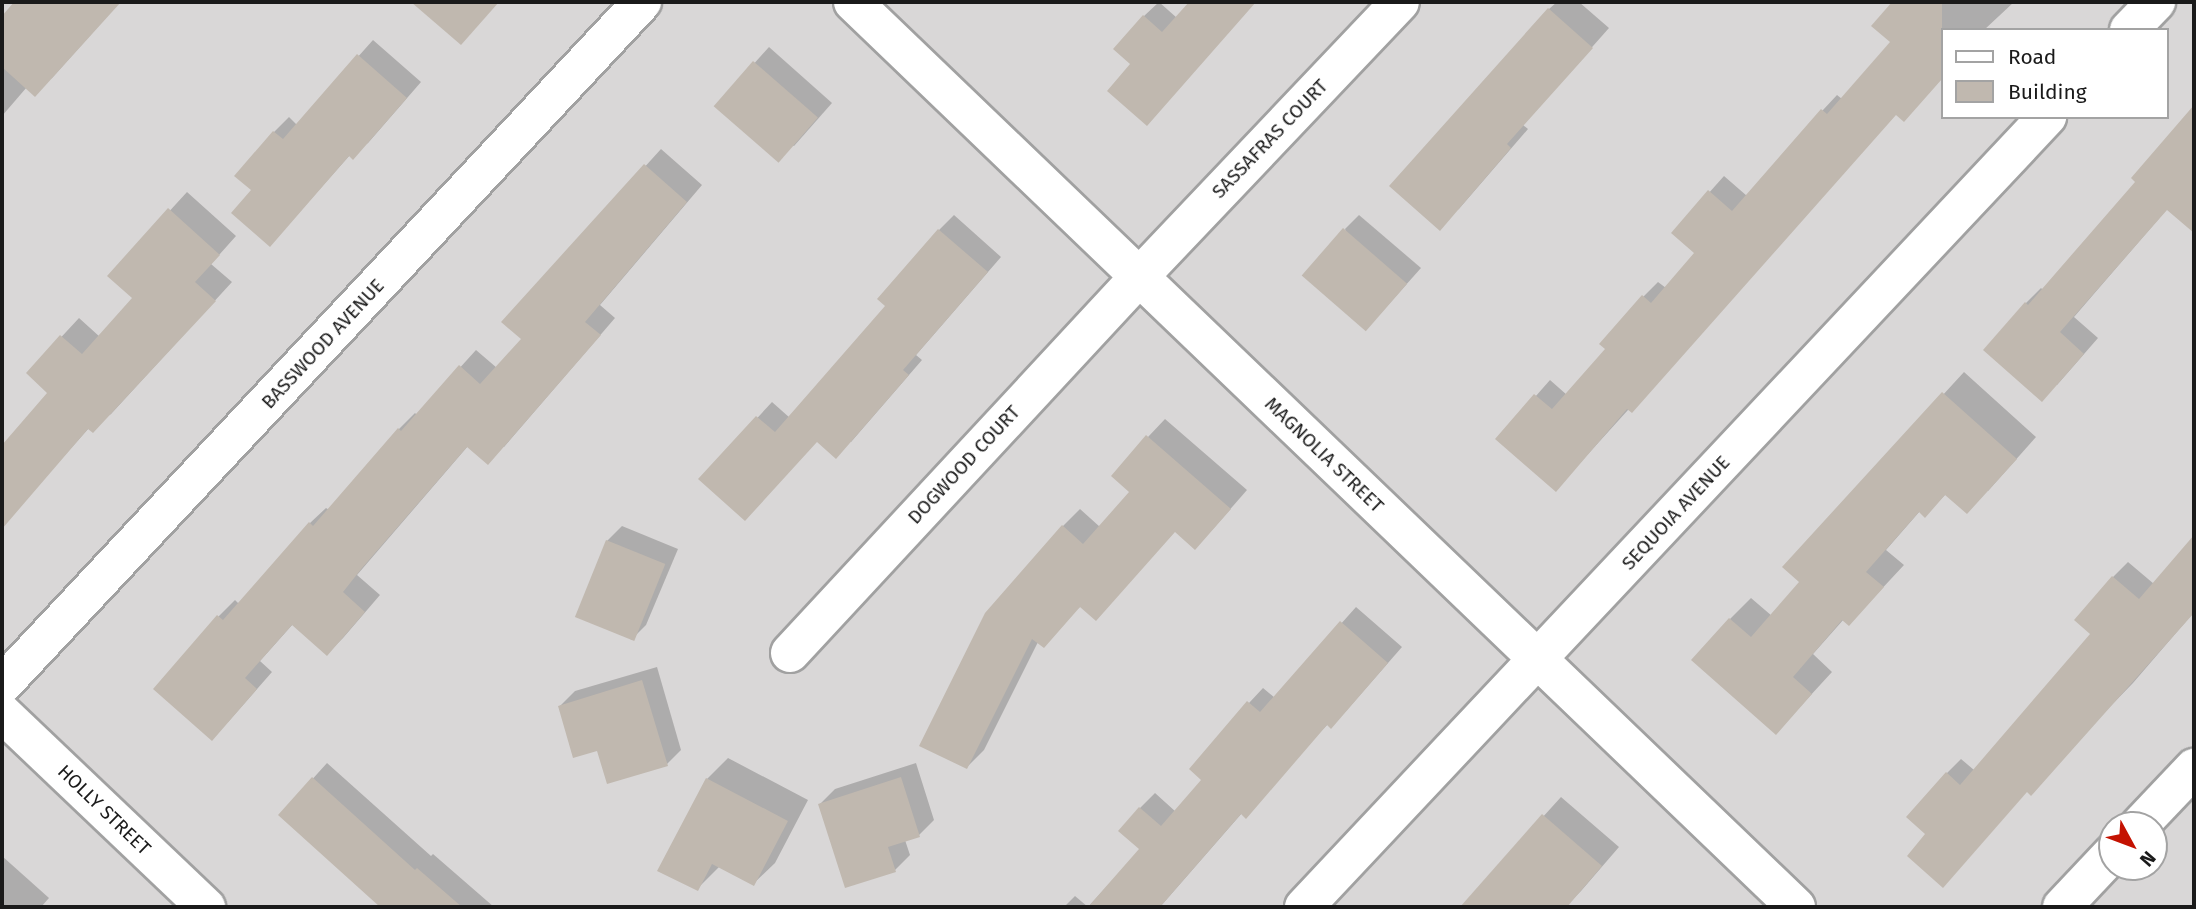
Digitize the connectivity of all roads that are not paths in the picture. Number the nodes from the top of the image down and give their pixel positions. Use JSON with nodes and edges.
{"nodes":[{"id":1,"x":642,"y":2,"type":"edge"},
{"id":2,"x":853,"y":2,"type":"edge"},
{"id":3,"x":1400,"y":2,"type":"edge"},
{"id":4,"x":2155,"y":2,"type":"edge"},
{"id":5,"x":2131,"y":28,"type":"edge"},
{"id":6,"x":2045,"y":119,"type":"edge"},
{"id":7,"x":1139,"y":277,"type":"junction"},
{"id":8,"x":790,"y":653,"type":"dead end"},
{"id":9,"x":1537,"y":661,"type":"junction"},
{"id":10,"x":2,"y":685,"type":"edge"},
{"id":11,"x":2,"y":713,"type":"edge"},
{"id":12,"x":2194,"y":768,"type":"edge"},
{"id":13,"x":2153,"y":811,"type":"edge"},
{"id":14,"x":2098,"y":869,"type":"edge"},
{"id":15,"x":206,"y":907,"type":"edge"},
{"id":16,"x":1304,"y":907,"type":"edge"},
{"id":17,"x":1796,"y":907,"type":"edge"},
{"id":18,"x":2062,"y":907,"type":"edge"}],
"edges":[{"from":1,"to":10,"type":"street","name":"BASSWOOD AVENUE"},
{"from":2,"to":7,"type":"street","name":"MAGNOLIA STREET"},
{"from":3,"to":7,"type":"street","name":"SASSAFRAS COURT"},
{"from":4,"to":5,"type":"street"},
{"from":6,"to":9,"type":"street","name":"SEQUOIA AVENUE"},
{"from":7,"to":8,"type":"street","name":"DOGWOOD COURT"},
{"from":7,"to":9,"type":"street","name":"MAGNOLIA STREET"},
{"from":9,"to":16,"type":"street","name":"SEQUOIA AVENUE"},
{"from":9,"to":17,"type":"street","name":"MAGNOLIA STREET"},
{"from":11,"to":15,"type":"street","name":"HOLLY STREET"},
{"from":12,"to":13,"type":"street"},
{"from":14,"to":18,"type":"street"}]}
